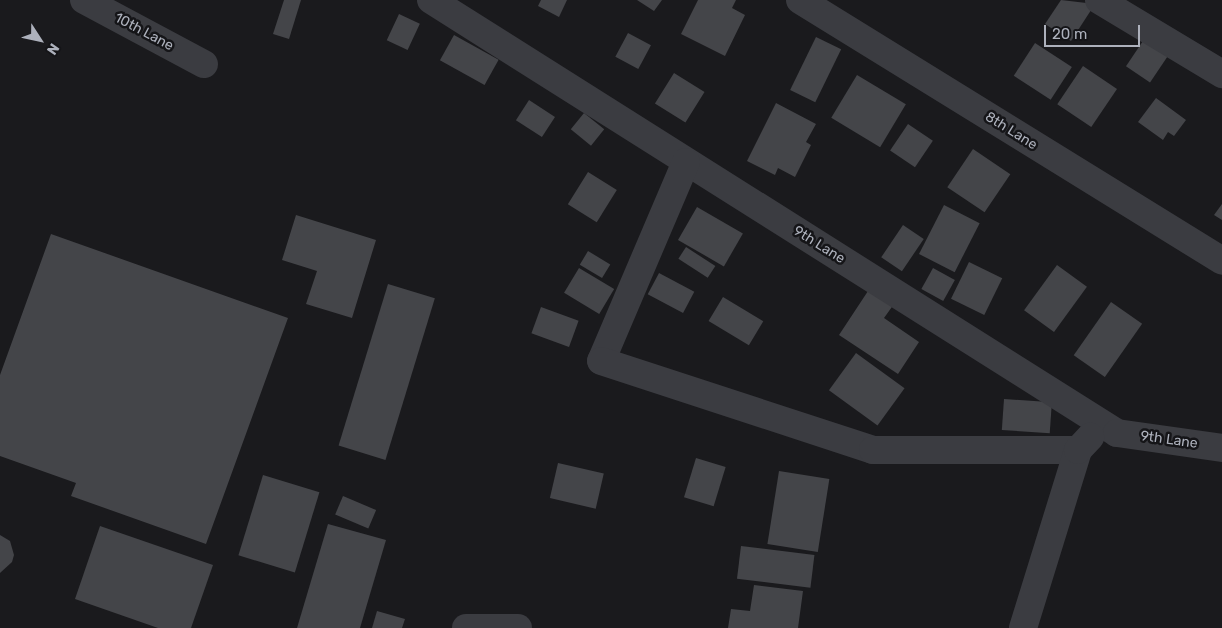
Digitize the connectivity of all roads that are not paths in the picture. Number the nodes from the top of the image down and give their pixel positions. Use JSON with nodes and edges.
{"nodes":[{"id":1,"x":84,"y":0,"type":"edge"},
{"id":2,"x":431,"y":0,"type":"edge"},
{"id":3,"x":800,"y":0,"type":"edge"},
{"id":4,"x":1099,"y":0,"type":"edge"},
{"id":5,"x":204,"y":64,"type":"dead end"},
{"id":6,"x":1222,"y":74,"type":"edge"},
{"id":7,"x":686,"y":162,"type":"junction"},
{"id":8,"x":1222,"y":261,"type":"edge"},
{"id":9,"x":1117,"y":433,"type":"junction"},
{"id":10,"x":1222,"y":448,"type":"edge"},
{"id":11,"x":1078,"y":450,"type":"junction"},
{"id":12,"x":466,"y":628,"type":"edge"},
{"id":13,"x":518,"y":628,"type":"edge"},
{"id":14,"x":1023,"y":628,"type":"edge"}],
"edges":[{"from":1,"to":5,"type":"street","name":"10th Lane"},
{"from":2,"to":7,"type":"street","name":"9th Lane"},
{"from":3,"to":8,"type":"street","name":"8th Lane"},
{"from":4,"to":6,"type":"street"},
{"from":7,"to":9,"type":"street","name":"9th Lane"},
{"from":7,"to":11,"type":"street"},
{"from":9,"to":10,"type":"street","name":"9th Lane"},
{"from":9,"to":11,"type":"street"},
{"from":11,"to":14,"type":"street"},
{"from":12,"to":13,"type":"street"}]}
